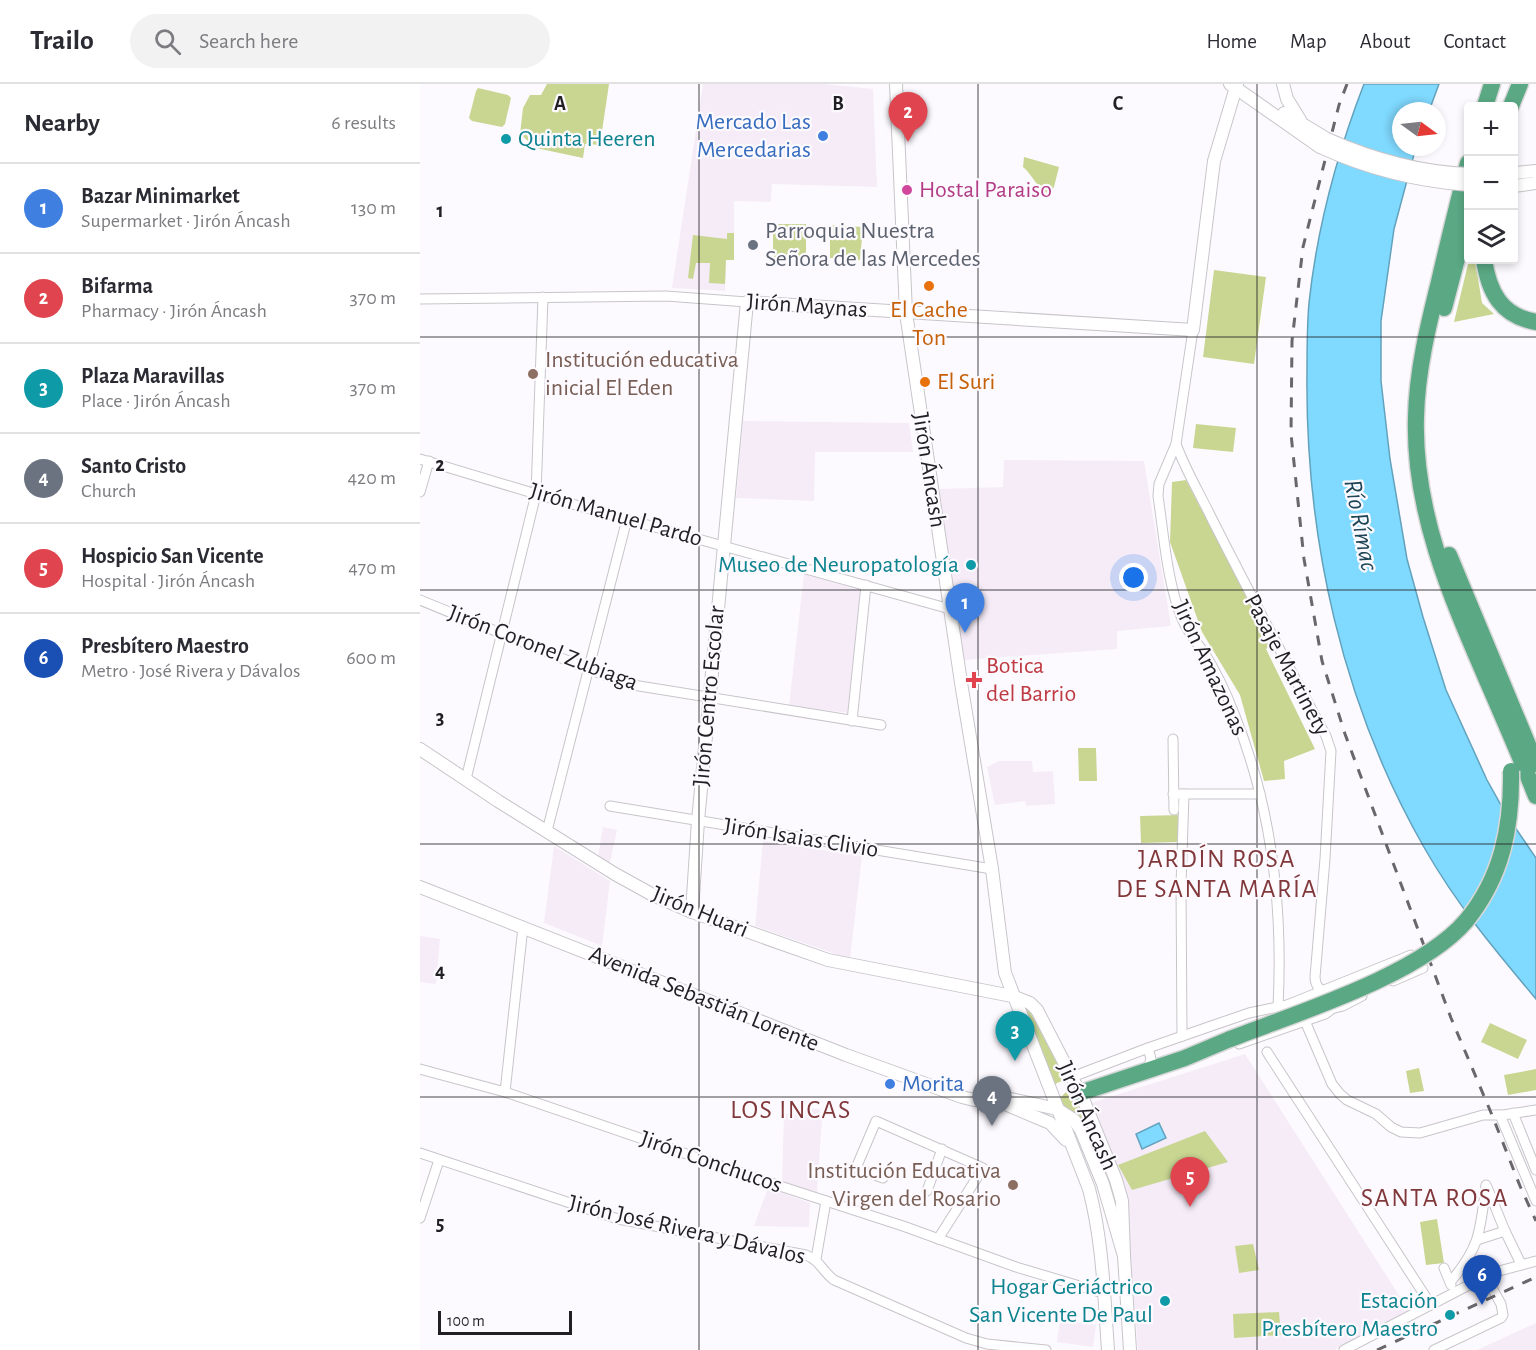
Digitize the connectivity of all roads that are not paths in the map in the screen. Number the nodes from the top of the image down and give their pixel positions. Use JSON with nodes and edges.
{"nodes":[{"id":1,"x":896,"y":84,"type":"edge"},
{"id":2,"x":1283,"y":84,"type":"edge"},
{"id":3,"x":1492,"y":84,"type":"edge"},
{"id":4,"x":1520,"y":84,"type":"edge"},
{"id":5,"x":1236,"y":85,"type":"edge"},
{"id":6,"x":1486,"y":102,"type":"edge"},
{"id":7,"x":1512,"y":102,"type":"edge"},
{"id":8,"x":1303,"y":124,"type":"junction"},
{"id":9,"x":1323,"y":143,"type":"junction"},
{"id":10,"x":1464,"y":174,"type":"edge"},
{"id":11,"x":1522,"y":178,"type":"edge"},
{"id":12,"x":1464,"y":179,"type":"edge"},
{"id":13,"x":1536,"y":183,"type":"edge"},
{"id":14,"x":1464,"y":185,"type":"edge"},
{"id":15,"x":1464,"y":232,"type":"edge"},
{"id":16,"x":1485,"y":264,"type":"edge"},
{"id":17,"x":543,"y":297,"type":"junction"},
{"id":18,"x":420,"y":299,"type":"edge"},
{"id":19,"x":747,"y":302,"type":"junction"},
{"id":20,"x":906,"y":313,"type":"junction"},
{"id":21,"x":1536,"y":322,"type":"edge"},
{"id":22,"x":1193,"y":330,"type":"junction"},
{"id":23,"x":1176,"y":444,"type":"junction"},
{"id":24,"x":425,"y":460,"type":"edge"},
{"id":25,"x":420,"y":492,"type":"edge"},
{"id":26,"x":536,"y":494,"type":"junction"},
{"id":27,"x":627,"y":519,"type":"junction"},
{"id":28,"x":723,"y":546,"type":"junction"},
{"id":29,"x":866,"y":585,"type":"junction"},
{"id":30,"x":420,"y":600,"type":"edge"},
{"id":31,"x":950,"y":609,"type":"junction"},
{"id":32,"x":503,"y":634,"type":"junction"},
{"id":33,"x":588,"y":669,"type":"junction"},
{"id":34,"x":710,"y":699,"type":"junction"},
{"id":35,"x":852,"y":721,"type":"junction"},
{"id":36,"x":881,"y":725,"type":"dead end"},
{"id":37,"x":1507,"y":727,"type":"junction"},
{"id":38,"x":1173,"y":739,"type":"dead end"},
{"id":39,"x":420,"y":748,"type":"edge"},
{"id":40,"x":1536,"y":764,"type":"edge"},
{"id":41,"x":466,"y":779,"type":"junction"},
{"id":42,"x":1173,"y":794,"type":"junction"},
{"id":43,"x":1184,"y":794,"type":"junction"},
{"id":44,"x":1260,"y":794,"type":"junction"},
{"id":45,"x":1536,"y":796,"type":"edge"},
{"id":46,"x":610,"y":806,"type":"dead end"},
{"id":47,"x":1174,"y":810,"type":"dead end"},
{"id":48,"x":698,"y":821,"type":"junction"},
{"id":49,"x":547,"y":831,"type":"junction"},
{"id":50,"x":992,"y":870,"type":"junction"},
{"id":51,"x":420,"y":887,"type":"edge"},
{"id":52,"x":692,"y":912,"type":"junction"},
{"id":53,"x":523,"y":927,"type":"junction"},
{"id":54,"x":1419,"y":952,"type":"dead end"},
{"id":55,"x":1423,"y":968,"type":"dead end"},
{"id":56,"x":1325,"y":991,"type":"junction"},
{"id":57,"x":1012,"y":996,"type":"junction"},
{"id":58,"x":1278,"y":1007,"type":"junction"},
{"id":59,"x":1331,"y":1009,"type":"junction"},
{"id":60,"x":1305,"y":1021,"type":"junction"},
{"id":61,"x":1182,"y":1036,"type":"junction"},
{"id":62,"x":1148,"y":1048,"type":"junction"},
{"id":63,"x":1267,"y":1052,"type":"dead end"},
{"id":64,"x":420,"y":1069,"type":"edge"},
{"id":65,"x":1146,"y":1073,"type":"junction"},
{"id":66,"x":1072,"y":1077,"type":"junction"},
{"id":67,"x":505,"y":1092,"type":"junction"},
{"id":68,"x":1082,"y":1096,"type":"junction"},
{"id":69,"x":990,"y":1099,"type":"junction"},
{"id":70,"x":1057,"y":1108,"type":"junction"},
{"id":71,"x":1536,"y":1110,"type":"edge"},
{"id":72,"x":1513,"y":1113,"type":"junction"},
{"id":73,"x":1496,"y":1115,"type":"junction"},
{"id":74,"x":1072,"y":1148,"type":"junction"},
{"id":75,"x":942,"y":1149,"type":"junction"},
{"id":76,"x":420,"y":1154,"type":"edge"},
{"id":77,"x":439,"y":1160,"type":"junction"},
{"id":78,"x":1536,"y":1170,"type":"edge"},
{"id":79,"x":883,"y":1178,"type":"dead end"},
{"id":80,"x":927,"y":1191,"type":"dead end"},
{"id":81,"x":1536,"y":1201,"type":"edge"},
{"id":82,"x":826,"y":1202,"type":"junction"},
{"id":83,"x":420,"y":1218,"type":"edge"},
{"id":84,"x":1504,"y":1231,"type":"junction"},
{"id":85,"x":938,"y":1239,"type":"junction"},
{"id":86,"x":1477,"y":1240,"type":"junction"},
{"id":87,"x":1124,"y":1256,"type":"junction"},
{"id":88,"x":816,"y":1259,"type":"junction"},
{"id":89,"x":1468,"y":1261,"type":"junction"},
{"id":90,"x":1536,"y":1261,"type":"edge"},
{"id":91,"x":1521,"y":1264,"type":"junction"},
{"id":92,"x":1444,"y":1268,"type":"dead end"},
{"id":93,"x":1486,"y":1276,"type":"junction"},
{"id":94,"x":1450,"y":1281,"type":"junction"},
{"id":95,"x":1103,"y":1293,"type":"junction"},
{"id":96,"x":1452,"y":1294,"type":"junction"},
{"id":97,"x":1431,"y":1305,"type":"junction"},
{"id":98,"x":1046,"y":1350,"type":"edge"},
{"id":99,"x":1108,"y":1350,"type":"edge"},
{"id":100,"x":1130,"y":1350,"type":"edge"},
{"id":101,"x":1344,"y":1350,"type":"edge"},
{"id":102,"x":1434,"y":1350,"type":"edge"}],
"edges":[{"from":1,"to":20,"type":"street","name":"Jirón Áncash"},
{"from":2,"to":8,"type":"street"},
{"from":3,"to":6,"type":"highway"},
{"from":4,"to":7,"type":"highway"},
{"from":5,"to":8,"type":"street"},
{"from":5,"to":9,"type":"street"},
{"from":5,"to":22,"type":"street","name":"Jirón Amazonas"},
{"from":8,"to":9,"type":"street"},
{"from":9,"to":10,"type":"street","bridge":true},
{"from":9,"to":14,"type":"street","bridge":true},
{"from":11,"to":13,"type":"street"},
{"from":12,"to":37,"type":"highway"},
{"from":15,"to":40,"type":"highway"},
{"from":16,"to":21,"type":"highway"},
{"from":17,"to":18,"type":"street","name":"Jirón Maynas"},
{"from":17,"to":19,"type":"street","name":"Jirón Maynas"},
{"from":17,"to":26,"type":"street"},
{"from":19,"to":20,"type":"street","name":"Jirón Maynas"},
{"from":19,"to":28,"type":"street","name":"Jirón Centro Escolar"},
{"from":20,"to":22,"type":"street","name":"Jirón Maynas"},
{"from":20,"to":31,"type":"street","name":"Jirón Áncash"},
{"from":22,"to":23,"type":"street","name":"Jirón Amazonas"},
{"from":23,"to":44,"type":"street","name":"Jirón Amazonas"},
{"from":23,"to":56,"type":"street","name":"Pasaje Martinety"},
{"from":24,"to":25,"type":"street"},
{"from":24,"to":26,"type":"street","name":"Jirón Manuel Pardo"},
{"from":26,"to":27,"type":"street","name":"Jirón Manuel Pardo"},
{"from":26,"to":32,"type":"street"},
{"from":27,"to":28,"type":"street","name":"Jirón Manuel Pardo"},
{"from":27,"to":33,"type":"street"},
{"from":28,"to":29,"type":"street","name":"Jirón Manuel Pardo"},
{"from":28,"to":34,"type":"street","name":"Jirón Centro Escolar"},
{"from":29,"to":31,"type":"street","name":"Jirón Manuel Pardo"},
{"from":29,"to":35,"type":"street"},
{"from":30,"to":32,"type":"street","name":"Jirón Coronel Zubiaga"},
{"from":31,"to":50,"type":"street","name":"Jirón Áncash"},
{"from":32,"to":33,"type":"street","name":"Jirón Coronel Zubiaga"},
{"from":32,"to":41,"type":"street"},
{"from":33,"to":34,"type":"street","name":"Jirón Coronel Zubiaga"},
{"from":33,"to":49,"type":"street"},
{"from":34,"to":35,"type":"street","name":"Jirón Coronel Zubiaga"},
{"from":34,"to":48,"type":"street","name":"Jirón Centro Escolar"},
{"from":35,"to":36,"type":"street","name":"Jirón Coronel Zubiaga"},
{"from":37,"to":45,"type":"highway"},
{"from":37,"to":65,"type":"highway","bridge":true},
{"from":38,"to":42,"type":"street"},
{"from":39,"to":41,"type":"street","name":"Jirón Huari"},
{"from":41,"to":49,"type":"street","name":"Jirón Huari"},
{"from":42,"to":43,"type":"street"},
{"from":42,"to":47,"type":"street"},
{"from":43,"to":44,"type":"street"},
{"from":43,"to":61,"type":"street"},
{"from":44,"to":58,"type":"street","name":"Jirón Amazonas"},
{"from":46,"to":48,"type":"street","name":"Jirón Isaias Clivio"},
{"from":48,"to":50,"type":"street","name":"Jirón Isaias Clivio"},
{"from":48,"to":52,"type":"street","name":"Jirón Centro Escolar"},
{"from":49,"to":52,"type":"street","name":"Jirón Huari"},
{"from":50,"to":57,"type":"street","name":"Jirón Áncash"},
{"from":51,"to":53,"type":"street","name":"Avenida Sebastián Lorente"},
{"from":52,"to":57,"type":"street","name":"Jirón Huari"},
{"from":53,"to":67,"type":"street"},
{"from":53,"to":69,"type":"street","name":"Avenida Sebastián Lorente"},
{"from":54,"to":56,"type":"street"},
{"from":55,"to":59,"type":"street"},
{"from":56,"to":58,"type":"street"},
{"from":56,"to":59,"type":"street","name":"Pasaje Martinety"},
{"from":57,"to":66,"type":"street","name":"Jirón Áncash"},
{"from":57,"to":70,"type":"street","name":"Jirón Áncash"},
{"from":58,"to":61,"type":"street"},
{"from":59,"to":60,"type":"street"},
{"from":60,"to":65,"type":"street"},
{"from":60,"to":73,"type":"street"},
{"from":61,"to":62,"type":"street"},
{"from":62,"to":65,"type":"street"},
{"from":62,"to":66,"type":"street"},
{"from":63,"to":97,"type":"street"},
{"from":64,"to":67,"type":"street","name":"Jirón Conchucos"},
{"from":65,"to":68,"type":"highway"},
{"from":66,"to":68,"type":"street","name":"Jirón Áncash"},
{"from":67,"to":82,"type":"street","name":"Jirón Conchucos"},
{"from":68,"to":87,"type":"street","name":"Jirón Áncash"},
{"from":69,"to":70,"type":"street","name":"Avenida Sebastián Lorente"},
{"from":69,"to":74,"type":"street","name":"Avenida Sebastián Lorente"},
{"from":70,"to":74,"type":"street","name":"Jirón Áncash"},
{"from":70,"to":87,"type":"street","name":"Jirón Áncash"},
{"from":71,"to":72,"type":"street"},
{"from":72,"to":73,"type":"street"},
{"from":72,"to":78,"type":"street"},
{"from":73,"to":81,"type":"street"},
{"from":74,"to":95,"type":"street","name":"Jirón Áncash"},
{"from":75,"to":79,"type":"street"},
{"from":75,"to":80,"type":"street"},
{"from":75,"to":85,"type":"street"},
{"from":76,"to":77,"type":"street","name":"Jirón José Rivera y Dávalos"},
{"from":77,"to":83,"type":"street"},
{"from":77,"to":88,"type":"street","name":"Jirón José Rivera y Dávalos"},
{"from":82,"to":85,"type":"street","name":"Jirón Conchucos"},
{"from":82,"to":88,"type":"street"},
{"from":84,"to":86,"type":"street"},
{"from":84,"to":86,"type":"street"},
{"from":84,"to":91,"type":"street"},
{"from":85,"to":95,"type":"street","name":"Jirón Conchucos"},
{"from":86,"to":89,"type":"street"},
{"from":87,"to":100,"type":"street","name":"Jirón Áncash"},
{"from":88,"to":98,"type":"street","name":"Jirón José Rivera y Dávalos"},
{"from":89,"to":93,"type":"street"},
{"from":89,"to":94,"type":"street"},
{"from":90,"to":91,"type":"street"},
{"from":91,"to":93,"type":"street"},
{"from":92,"to":94,"type":"street"},
{"from":93,"to":96,"type":"street"},
{"from":93,"to":102,"type":"street"},
{"from":94,"to":96,"type":"street"},
{"from":95,"to":99,"type":"street","name":"Jirón Áncash"},
{"from":96,"to":97,"type":"street"},
{"from":97,"to":101,"type":"street"}]}
